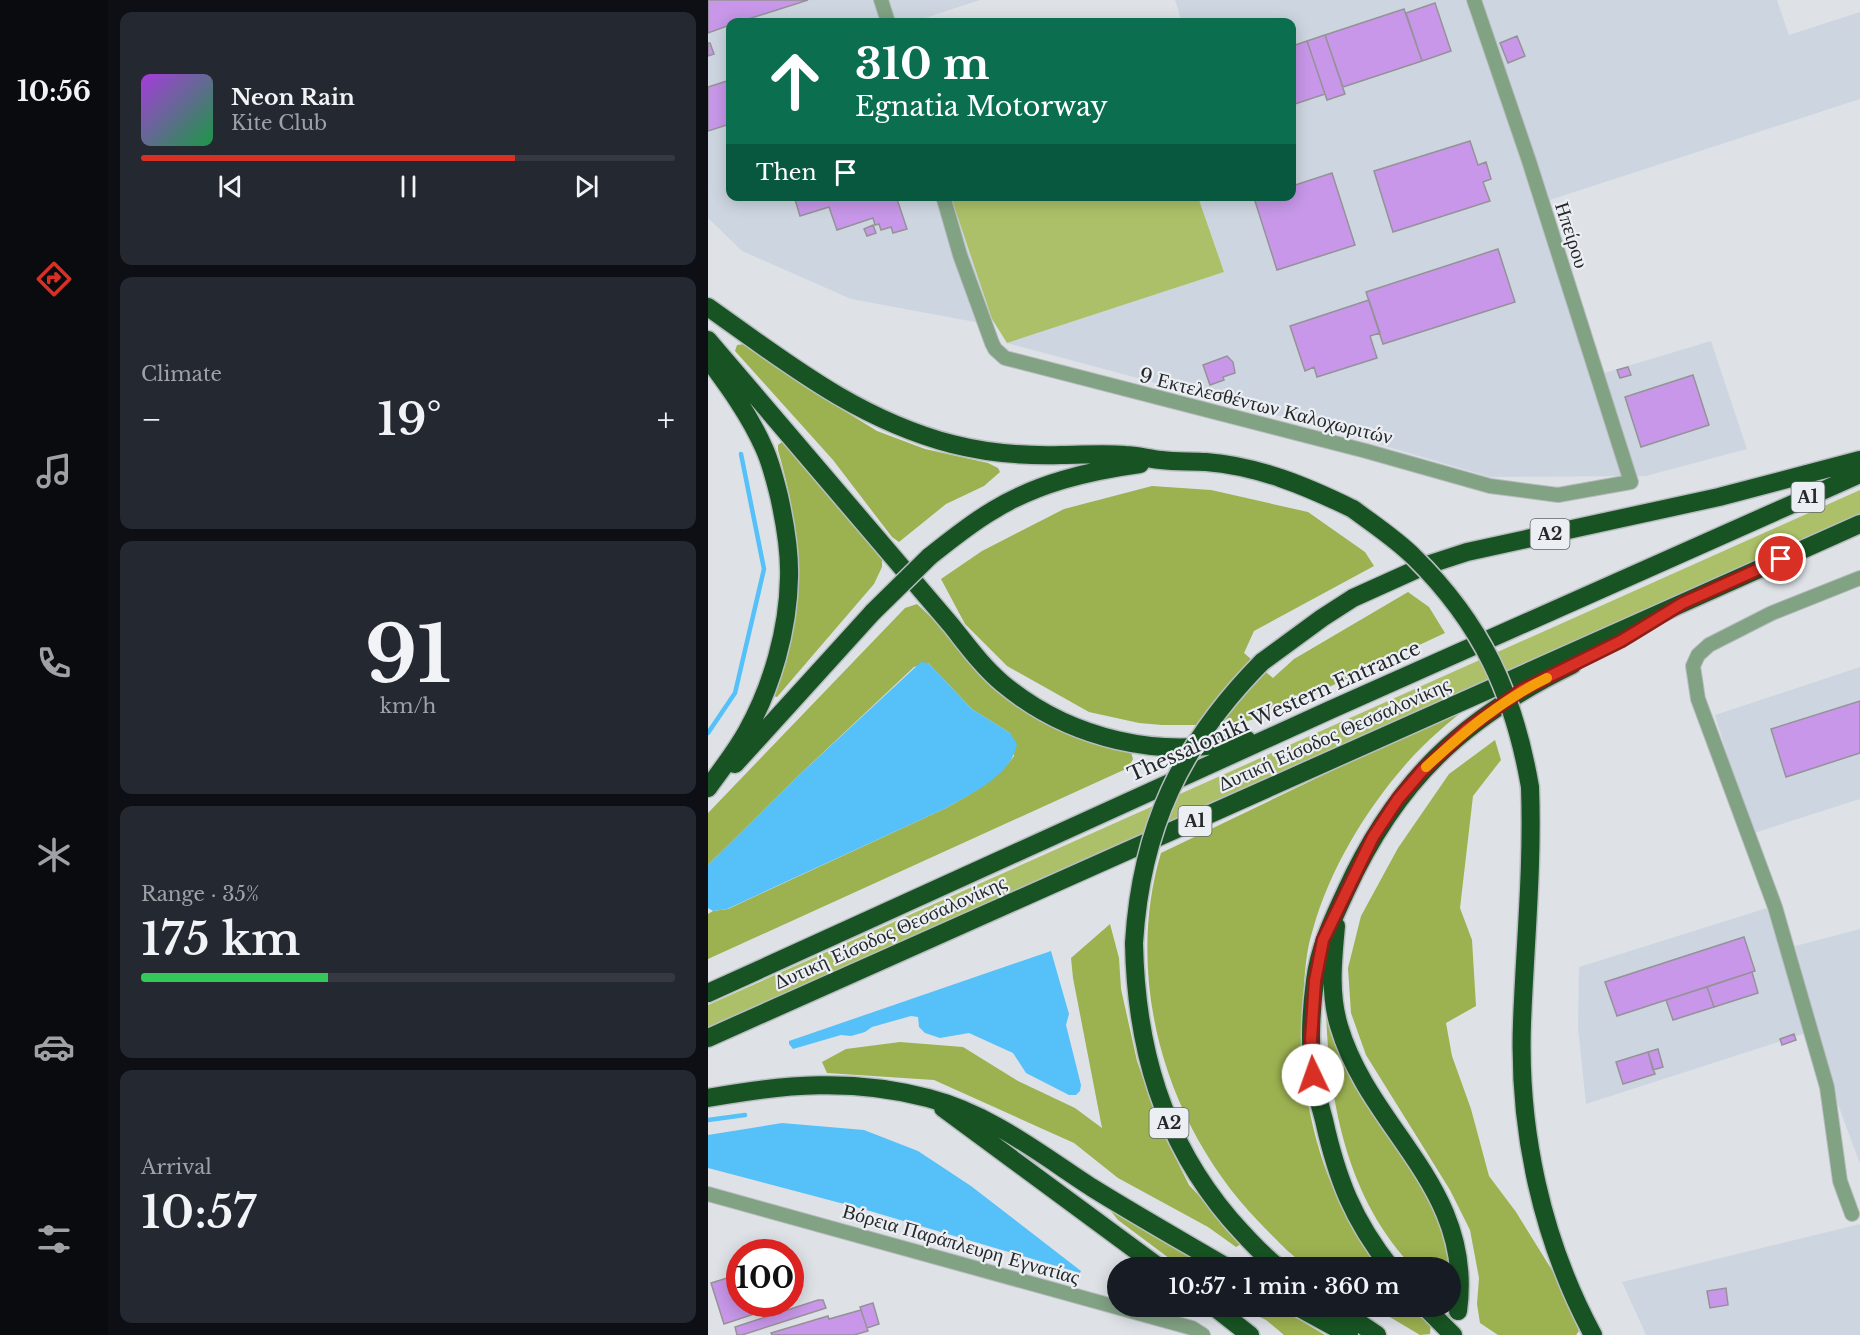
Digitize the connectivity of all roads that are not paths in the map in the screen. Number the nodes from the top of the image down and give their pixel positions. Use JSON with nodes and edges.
{"nodes":[{"id":1,"x":881,"y":0,"type":"edge"},
{"id":2,"x":1474,"y":0,"type":"edge"},
{"id":3,"x":887,"y":18,"type":"edge"},
{"id":4,"x":944,"y":201,"type":"edge"},
{"id":5,"x":708,"y":307,"type":"edge"},
{"id":6,"x":708,"y":340,"type":"edge"},
{"id":7,"x":708,"y":359,"type":"edge"},
{"id":8,"x":1162,"y":460,"type":"junction"},
{"id":9,"x":1860,"y":460,"type":"edge"},
{"id":10,"x":1860,"y":474,"type":"edge"},
{"id":11,"x":1630,"y":482,"type":"joint"},
{"id":12,"x":1860,"y":524,"type":"edge"},
{"id":13,"x":1860,"y":578,"type":"edge"},
{"id":14,"x":1683,"y":603,"type":"junction"},
{"id":15,"x":1330,"y":710,"type":"junction"},
{"id":16,"x":708,"y":788,"type":"edge"},
{"id":17,"x":708,"y":795,"type":"edge"},
{"id":18,"x":1338,"y":908,"type":"junction"},
{"id":19,"x":708,"y":993,"type":"edge"},
{"id":20,"x":708,"y":1038,"type":"edge"},
{"id":21,"x":708,"y":1098,"type":"edge"},
{"id":22,"x":930,"y":1098,"type":"junction"},
{"id":23,"x":708,"y":1194,"type":"edge"},
{"id":24,"x":1851,"y":1214,"type":"dead end"},
{"id":25,"x":1145,"y":1257,"type":"edge"},
{"id":26,"x":1209,"y":1257,"type":"edge"},
{"id":27,"x":1267,"y":1257,"type":"edge"},
{"id":28,"x":1382,"y":1257,"type":"edge"},
{"id":29,"x":1459,"y":1257,"type":"edge"},
{"id":30,"x":1227,"y":1317,"type":"edge"},
{"id":31,"x":1316,"y":1317,"type":"edge"},
{"id":32,"x":1350,"y":1317,"type":"edge"},
{"id":33,"x":1435,"y":1317,"type":"edge"},
{"id":34,"x":1203,"y":1335,"type":"edge"},
{"id":35,"x":1250,"y":1335,"type":"edge"},
{"id":36,"x":1349,"y":1335,"type":"edge"},
{"id":37,"x":1377,"y":1335,"type":"edge"},
{"id":38,"x":1453,"y":1335,"type":"edge"},
{"id":39,"x":1593,"y":1335,"type":"edge"}],
"edges":[{"from":1,"to":3,"type":"street"},
{"from":2,"to":11,"type":"street","name":"Ηπείρου"},
{"from":4,"to":11,"type":"street","name":"9 Εκτελεσθέντων Καλοχωριτών"},
{"from":5,"to":8,"type":"highway"},
{"from":6,"to":15,"type":"highway"},
{"from":7,"to":16,"type":"highway"},
{"from":8,"to":17,"type":"highway","bridge":true},
{"from":8,"to":39,"type":"highway","bridge":true},
{"from":9,"to":27,"type":"highway","number":"Α2","bridge":true},
{"from":10,"to":15,"type":"highway","name":"Thessaloniki Western Entrance","number":"Α1"},
{"from":12,"to":14,"type":"highway","number":"Α1"},
{"from":13,"to":24,"type":"street"},
{"from":14,"to":18,"type":"highway"},
{"from":14,"to":20,"type":"highway","name":"Δυτική Είσοδος Θεσσαλονίκης","number":"Α1"},
{"from":15,"to":19,"type":"highway","name":"Thessaloniki Western Entrance","number":"Α1"},
{"from":18,"to":28,"type":"highway"},
{"from":18,"to":29,"type":"highway"},
{"from":21,"to":22,"type":"highway"},
{"from":22,"to":25,"type":"highway"},
{"from":22,"to":26,"type":"highway"},
{"from":23,"to":34,"type":"street","name":"Βόρεια Παράπλευρη Εγνατίας"},
{"from":30,"to":35,"type":"highway"},
{"from":31,"to":36,"type":"highway"},
{"from":32,"to":37,"type":"highway"},
{"from":33,"to":38,"type":"highway"}]}
